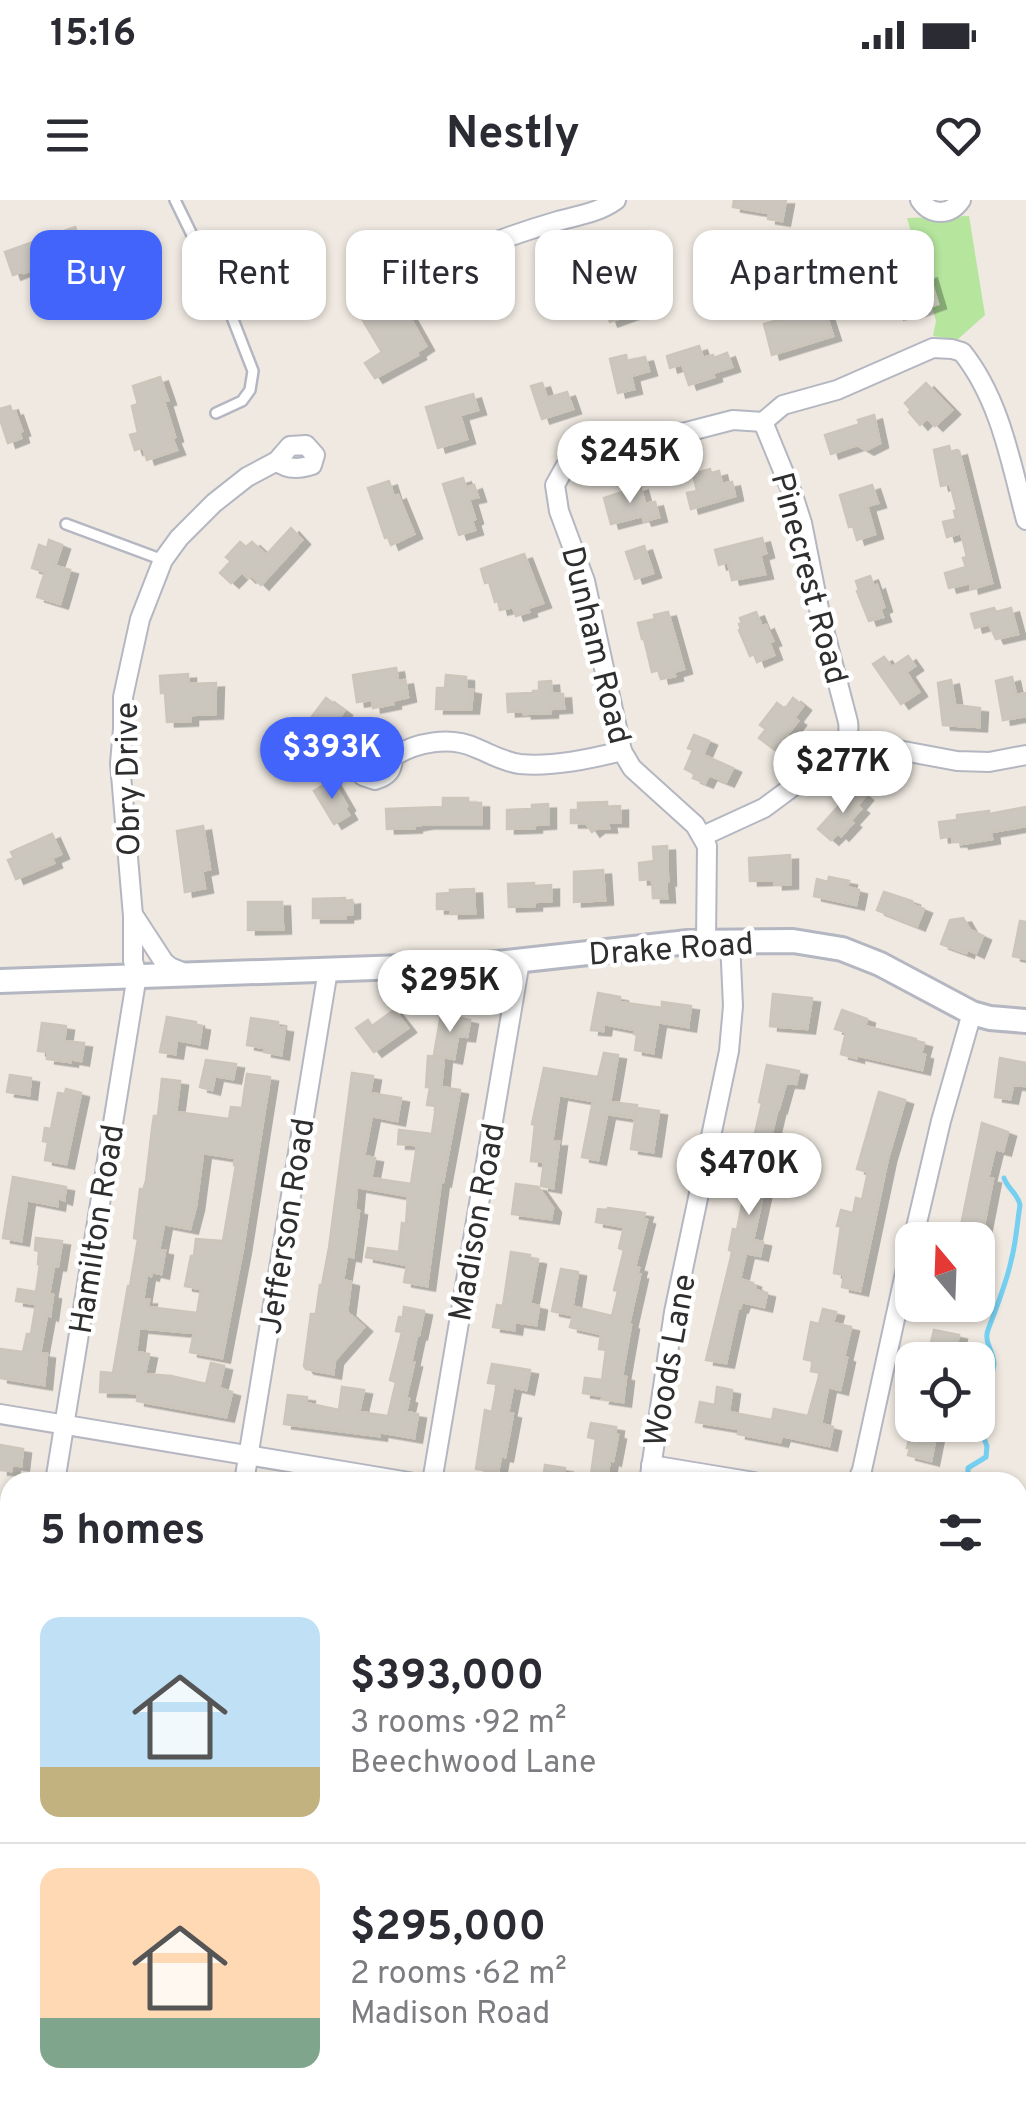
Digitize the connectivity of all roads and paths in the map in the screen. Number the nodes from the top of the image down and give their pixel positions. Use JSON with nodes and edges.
{"nodes":[{"id":1,"x":175,"y":200,"type":"edge"},
{"id":2,"x":616,"y":200,"type":"edge"},
{"id":3,"x":920,"y":200,"type":"edge"},
{"id":4,"x":960,"y":200,"type":"edge"},
{"id":5,"x":515,"y":235,"type":"edge"},
{"id":6,"x":216,"y":413,"type":"dead end"},
{"id":7,"x":763,"y":422,"type":"junction"},
{"id":8,"x":277,"y":462,"type":"dead end"},
{"id":9,"x":1026,"y":520,"type":"edge"},
{"id":10,"x":66,"y":524,"type":"dead end"},
{"id":11,"x":163,"y":560,"type":"junction"},
{"id":12,"x":846,"y":744,"type":"junction"},
{"id":13,"x":622,"y":751,"type":"junction"},
{"id":14,"x":1026,"y":755,"type":"edge"},
{"id":15,"x":393,"y":757,"type":"dead end"},
{"id":16,"x":702,"y":836,"type":"junction"},
{"id":17,"x":134,"y":916,"type":"junction"},
{"id":18,"x":730,"y":941,"type":"junction"},
{"id":19,"x":706,"y":942,"type":"junction"},
{"id":20,"x":520,"y":961,"type":"junction"},
{"id":21,"x":328,"y":970,"type":"junction"},
{"id":22,"x":187,"y":974,"type":"junction"},
{"id":23,"x":137,"y":975,"type":"junction"},
{"id":24,"x":0,"y":981,"type":"edge"},
{"id":25,"x":972,"y":1012,"type":"junction"},
{"id":26,"x":1026,"y":1021,"type":"edge"},
{"id":27,"x":917,"y":1222,"type":"edge"},
{"id":28,"x":895,"y":1321,"type":"edge"},
{"id":29,"x":0,"y":1414,"type":"edge"},
{"id":30,"x":64,"y":1424,"type":"junction"},
{"id":31,"x":249,"y":1456,"type":"junction"},
{"id":32,"x":57,"y":1472,"type":"edge"},
{"id":33,"x":246,"y":1472,"type":"edge"},
{"id":34,"x":347,"y":1472,"type":"edge"},
{"id":35,"x":434,"y":1472,"type":"edge"},
{"id":36,"x":650,"y":1472,"type":"edge"},
{"id":37,"x":861,"y":1472,"type":"edge"}],
"edges":[{"from":1,"to":6,"type":"lane"},
{"from":2,"to":5,"type":"street"},
{"from":3,"to":4,"type":"street"},
{"from":7,"to":9,"type":"street"},
{"from":7,"to":12,"type":"street","name":"Pinecrest Road"},
{"from":7,"to":13,"type":"street","name":"Dunham Road"},
{"from":8,"to":11,"type":"street","name":"Obry Drive"},
{"from":10,"to":11,"type":"lane"},
{"from":11,"to":17,"type":"street","name":"Obry Drive"},
{"from":12,"to":14,"type":"street"},
{"from":12,"to":16,"type":"street"},
{"from":13,"to":15,"type":"street"},
{"from":13,"to":16,"type":"street","name":"Dunham Road"},
{"from":16,"to":19,"type":"street"},
{"from":17,"to":22,"type":"street","name":"Obry Drive"},
{"from":17,"to":23,"type":"street","name":"Obry Drive"},
{"from":18,"to":19,"type":"street","name":"Drake Road"},
{"from":18,"to":25,"type":"street","name":"Drake Road"},
{"from":18,"to":36,"type":"street","name":"Woods Lane"},
{"from":19,"to":20,"type":"street","name":"Drake Road"},
{"from":20,"to":21,"type":"street","name":"Drake Road"},
{"from":20,"to":35,"type":"street","name":"Madison Road"},
{"from":21,"to":22,"type":"street","name":"Drake Road"},
{"from":21,"to":31,"type":"street","name":"Jefferson Road"},
{"from":22,"to":23,"type":"street","name":"Drake Road"},
{"from":23,"to":24,"type":"street","name":"Drake Road"},
{"from":23,"to":30,"type":"street","name":"Hamilton Road"},
{"from":25,"to":26,"type":"street","name":"Drake Road"},
{"from":25,"to":27,"type":"street"},
{"from":28,"to":37,"type":"street"},
{"from":29,"to":30,"type":"street"},
{"from":30,"to":31,"type":"street"},
{"from":30,"to":32,"type":"street","name":"Hamilton Road"},
{"from":31,"to":33,"type":"street","name":"Jefferson Road"},
{"from":31,"to":34,"type":"street"}]}
